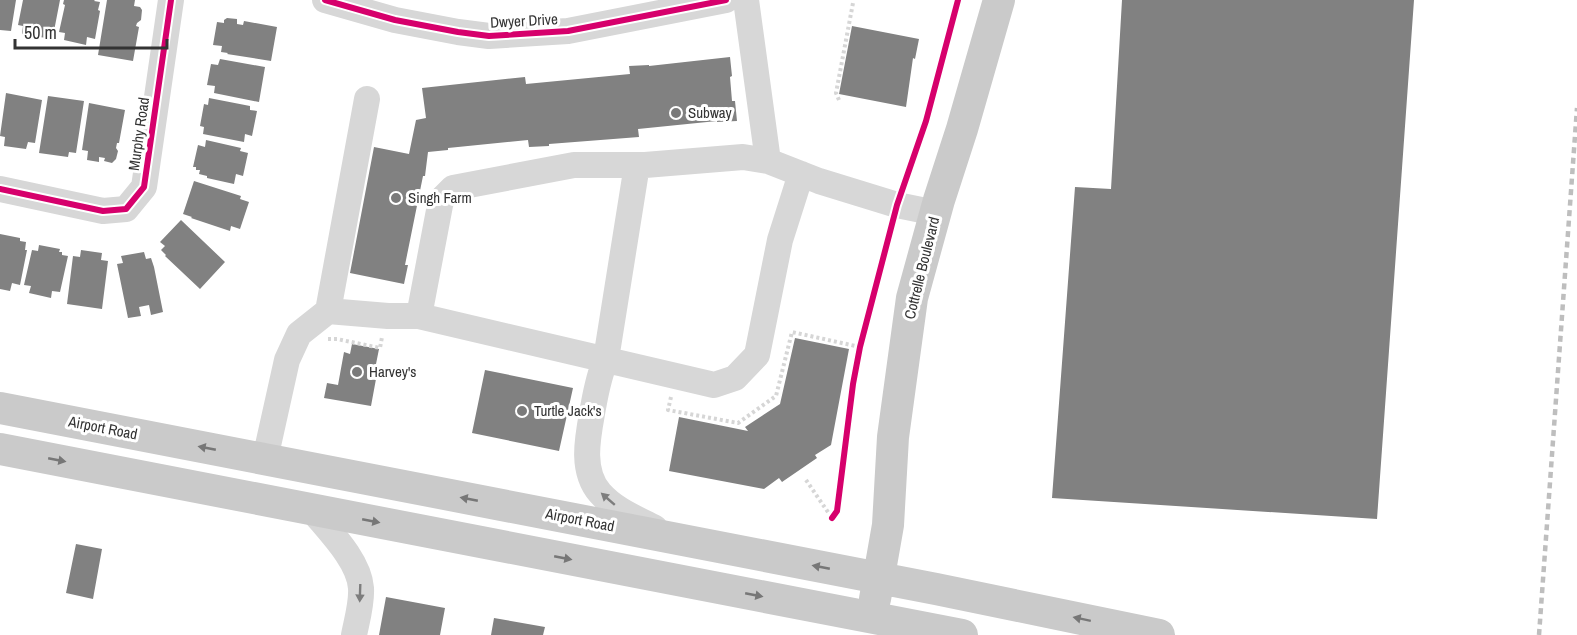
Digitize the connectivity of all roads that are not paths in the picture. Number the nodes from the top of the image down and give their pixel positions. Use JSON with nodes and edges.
{"nodes":[{"id":1,"x":171,"y":0,"type":"edge"},
{"id":2,"x":324,"y":0,"type":"edge"},
{"id":3,"x":726,"y":0,"type":"edge"},
{"id":4,"x":746,"y":0,"type":"edge"},
{"id":5,"x":999,"y":0,"type":"edge"},
{"id":6,"x":631,"y":9,"type":"edge"},
{"id":7,"x":367,"y":99,"type":"dead end"},
{"id":8,"x":768,"y":160,"type":"junction"},
{"id":9,"x":637,"y":165,"type":"junction"},
{"id":10,"x":801,"y":174,"type":"junction"},
{"id":11,"x":0,"y":189,"type":"edge"},
{"id":12,"x":936,"y":213,"type":"junction"},
{"id":13,"x":328,"y":311,"type":"junction"},
{"id":14,"x":420,"y":316,"type":"junction"},
{"id":15,"x":606,"y":359,"type":"junction"},
{"id":16,"x":0,"y":408,"type":"edge"},
{"id":17,"x":0,"y":449,"type":"edge"},
{"id":18,"x":265,"y":459,"type":"junction"},
{"id":19,"x":310,"y":509,"type":"junction"},
{"id":20,"x":676,"y":539,"type":"junction"},
{"id":21,"x":879,"y":578,"type":"junction"},
{"id":22,"x":870,"y":626,"type":"edge"},
{"id":23,"x":354,"y":635,"type":"edge"},
{"id":24,"x":962,"y":635,"type":"edge"},
{"id":25,"x":1159,"y":635,"type":"edge"}],
"edges":[{"from":1,"to":11,"type":"street","name":"Murphy Road"},
{"from":2,"to":6,"type":"street","name":"Dwyer Drive"},
{"from":3,"to":6,"type":"street","name":"Dwyer Drive"},
{"from":4,"to":8,"type":"street"},
{"from":5,"to":12,"type":"main road","name":"Cottrelle Boulevard"},
{"from":7,"to":13,"type":"street"},
{"from":8,"to":9,"type":"street"},
{"from":8,"to":10,"type":"street"},
{"from":9,"to":14,"type":"street"},
{"from":9,"to":15,"type":"street"},
{"from":10,"to":12,"type":"street"},
{"from":10,"to":15,"type":"street"},
{"from":12,"to":21,"type":"main road","name":"Cottrelle Boulevard"},
{"from":13,"to":14,"type":"street"},
{"from":13,"to":18,"type":"street"},
{"from":14,"to":15,"type":"street"},
{"from":20,"to":15,"type":"street","one_way":true},
{"from":18,"to":16,"type":"main road","name":"Airport Road","one_way":true},
{"from":17,"to":19,"type":"main road","one_way":true},
{"from":20,"to":18,"type":"main road","name":"Airport Road","one_way":true},
{"from":19,"to":22,"type":"main road","one_way":true},
{"from":19,"to":23,"type":"street","one_way":true},
{"from":21,"to":20,"type":"main road","name":"Airport Road","one_way":true},
{"from":21,"to":22,"type":"main road","name":"Cottrelle Boulevard"},
{"from":25,"to":21,"type":"main road","name":"Airport Road","one_way":true},
{"from":22,"to":24,"type":"main road"}]}
